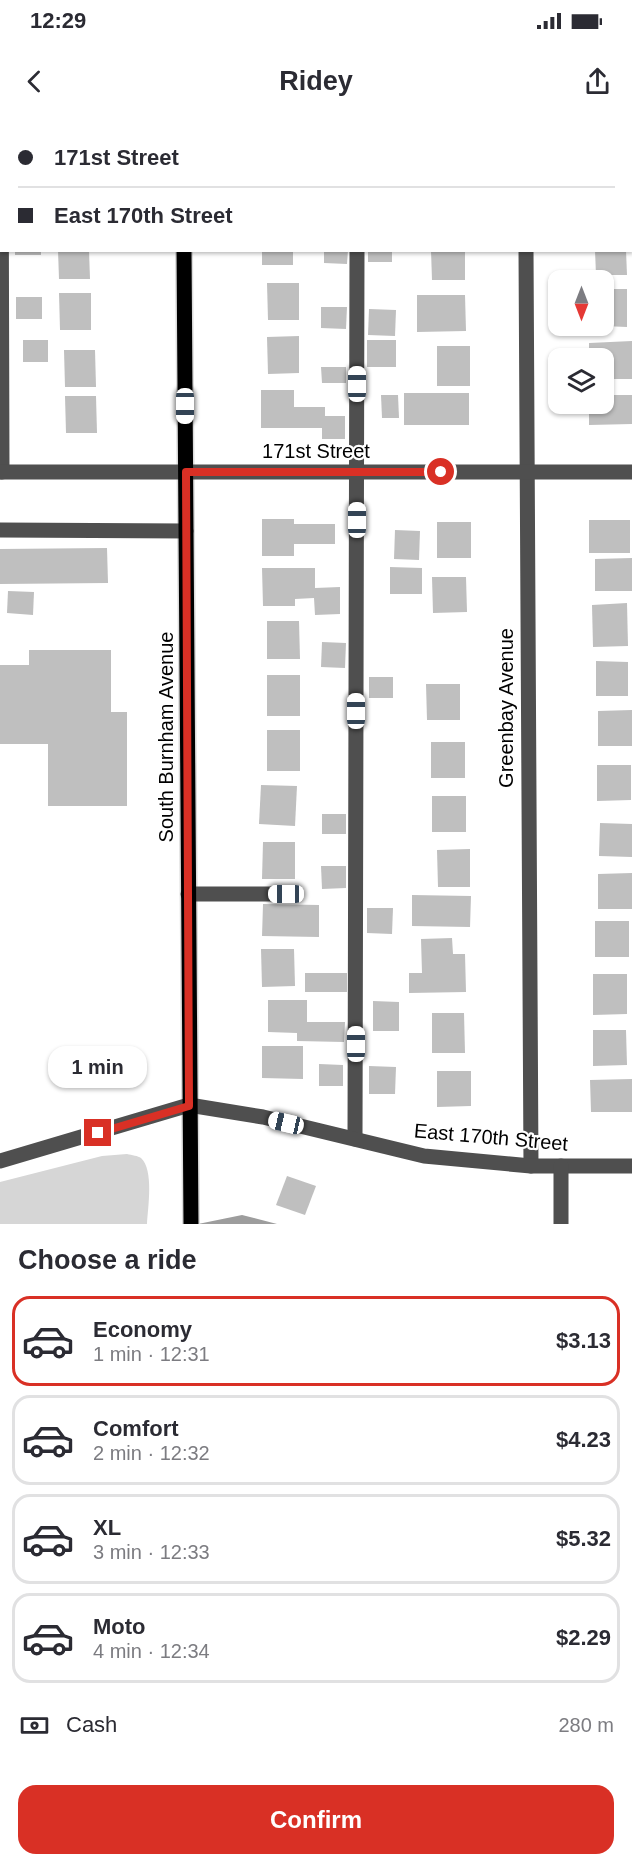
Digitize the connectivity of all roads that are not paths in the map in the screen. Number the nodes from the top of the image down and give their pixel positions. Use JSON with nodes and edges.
{"nodes":[{"id":1,"x":1,"y":252,"type":"edge"},
{"id":2,"x":184,"y":252,"type":"edge"},
{"id":3,"x":357,"y":252,"type":"edge"},
{"id":4,"x":526,"y":252,"type":"edge"},
{"id":5,"x":1,"y":472,"type":"edge"},
{"id":6,"x":186,"y":472,"type":"junction"},
{"id":7,"x":357,"y":472,"type":"junction"},
{"id":8,"x":526,"y":472,"type":"junction"},
{"id":9,"x":632,"y":472,"type":"edge"},
{"id":10,"x":0,"y":530,"type":"edge"},
{"id":11,"x":186,"y":531,"type":"junction"},
{"id":12,"x":188,"y":894,"type":"junction"},
{"id":13,"x":286,"y":894,"type":"dead end"},
{"id":14,"x":189,"y":1106,"type":"junction"},
{"id":15,"x":356,"y":1139,"type":"junction"},
{"id":16,"x":0,"y":1161,"type":"edge"},
{"id":17,"x":531,"y":1166,"type":"junction"},
{"id":18,"x":561,"y":1166,"type":"junction"},
{"id":19,"x":632,"y":1166,"type":"edge"},
{"id":20,"x":191,"y":1224,"type":"edge"},
{"id":21,"x":561,"y":1224,"type":"edge"}],
"edges":[{"from":1,"to":5,"type":"street"},
{"from":2,"to":6,"type":"main road","name":"South Burnham Avenue"},
{"from":3,"to":7,"type":"street"},
{"from":4,"to":8,"type":"street","name":"Greenbay Avenue"},
{"from":5,"to":6,"type":"street","name":"171st Street"},
{"from":6,"to":7,"type":"street","name":"171st Street"},
{"from":6,"to":11,"type":"main road","name":"South Burnham Avenue"},
{"from":7,"to":8,"type":"street","name":"171st Street"},
{"from":7,"to":15,"type":"street"},
{"from":8,"to":9,"type":"street","name":"171st Street"},
{"from":8,"to":17,"type":"street","name":"Greenbay Avenue"},
{"from":10,"to":11,"type":"street"},
{"from":11,"to":12,"type":"main road","name":"South Burnham Avenue"},
{"from":12,"to":13,"type":"street"},
{"from":12,"to":14,"type":"main road","name":"South Burnham Avenue"},
{"from":14,"to":15,"type":"street","name":"East 170th Street"},
{"from":14,"to":16,"type":"street","name":"East 170th Street"},
{"from":14,"to":20,"type":"main road","name":"South Burnham Avenue"},
{"from":15,"to":17,"type":"street","name":"East 170th Street"},
{"from":17,"to":18,"type":"street","name":"East 170th Street"},
{"from":18,"to":19,"type":"street","name":"East 170th Street"},
{"from":18,"to":21,"type":"street"}]}
